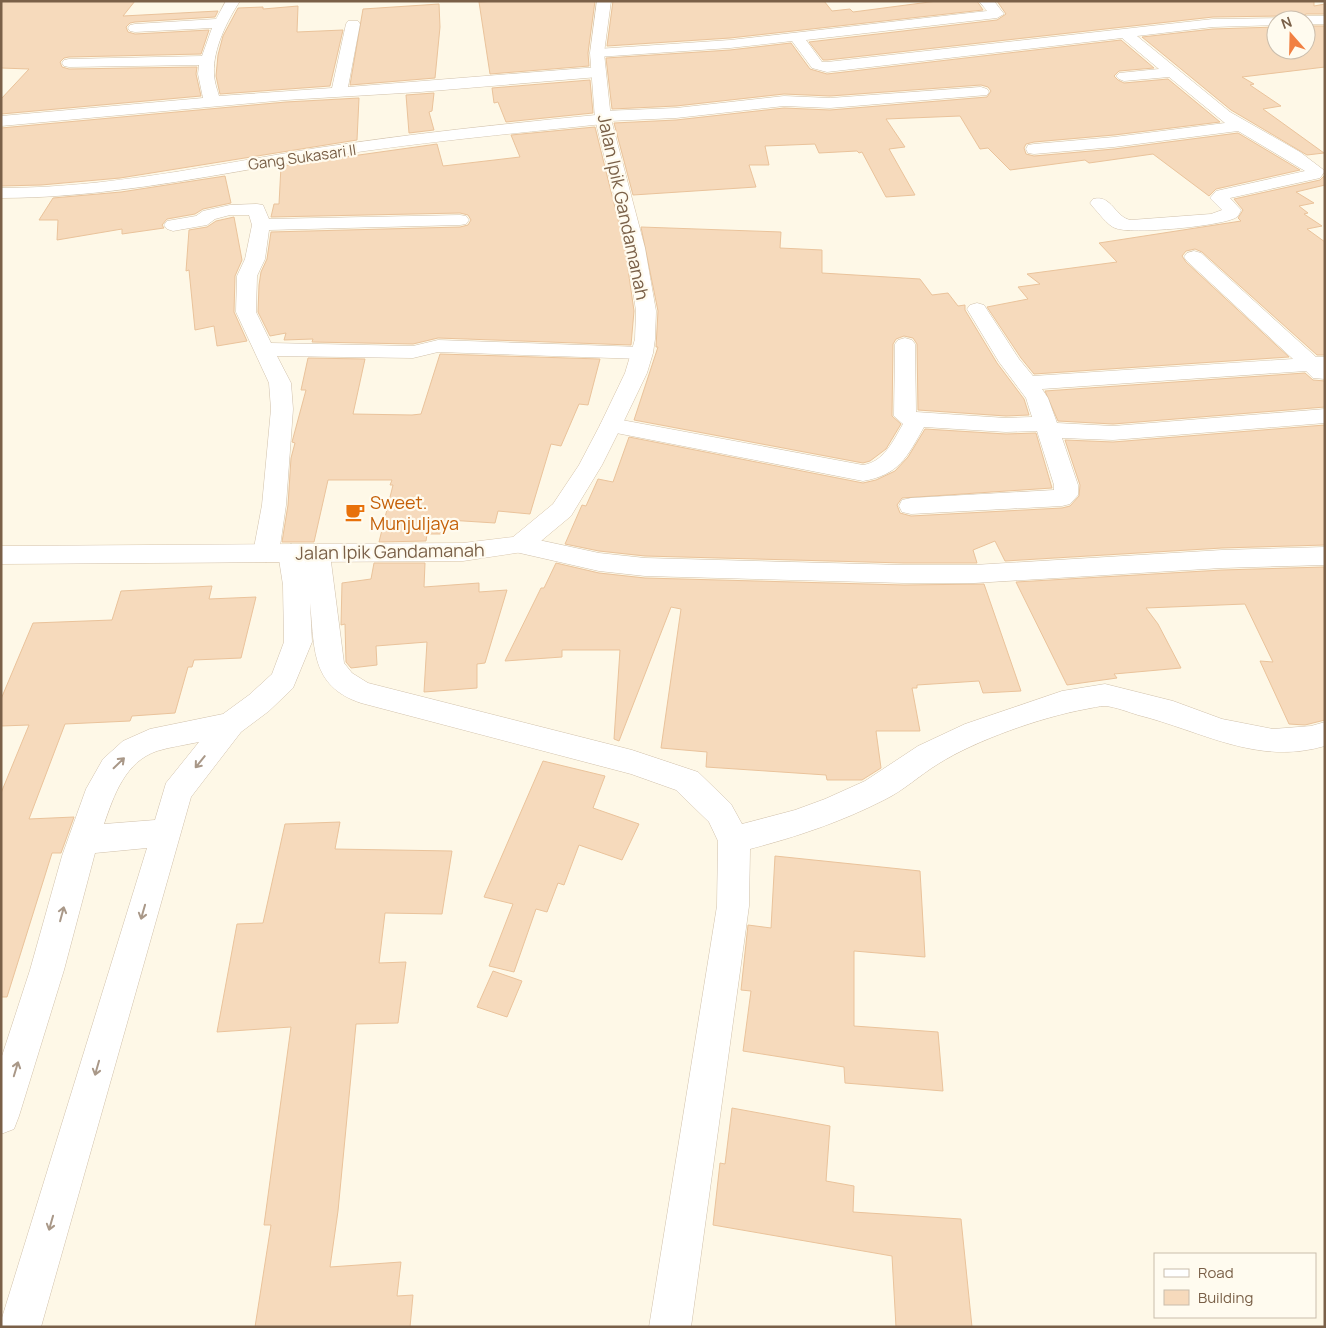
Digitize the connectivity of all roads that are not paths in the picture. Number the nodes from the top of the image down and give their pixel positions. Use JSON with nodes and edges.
{"nodes":[{"id":1,"x":233,"y":1,"type":"edge"},
{"id":2,"x":604,"y":1,"type":"edge"},
{"id":3,"x":986,"y":1,"type":"edge"},
{"id":4,"x":944,"y":7,"type":"dead end"},
{"id":5,"x":955,"y":19,"type":"junction"},
{"id":6,"x":1266,"y":21,"type":"edge"},
{"id":7,"x":220,"y":23,"type":"junction"},
{"id":8,"x":353,"y":24,"type":"dead end"},
{"id":9,"x":135,"y":28,"type":"dead end"},
{"id":10,"x":1124,"y":33,"type":"junction"},
{"id":11,"x":796,"y":37,"type":"junction"},
{"id":12,"x":206,"y":60,"type":"junction"},
{"id":13,"x":598,"y":62,"type":"junction"},
{"id":14,"x":69,"y":63,"type":"dead end"},
{"id":15,"x":1172,"y":72,"type":"junction"},
{"id":16,"x":1124,"y":76,"type":"dead end"},
{"id":17,"x":339,"y":92,"type":"junction"},
{"id":18,"x":981,"y":92,"type":"dead end"},
{"id":19,"x":212,"y":101,"type":"junction"},
{"id":20,"x":603,"y":117,"type":"junction"},
{"id":21,"x":1,"y":121,"type":"edge"},
{"id":22,"x":1239,"y":126,"type":"junction"},
{"id":23,"x":1034,"y":149,"type":"dead end"},
{"id":24,"x":1,"y":193,"type":"edge"},
{"id":25,"x":1099,"y":203,"type":"dead end"},
{"id":26,"x":460,"y":220,"type":"dead end"},
{"id":27,"x":173,"y":225,"type":"dead end"},
{"id":28,"x":261,"y":225,"type":"junction"},
{"id":29,"x":1194,"y":256,"type":"dead end"},
{"id":30,"x":977,"y":309,"type":"dead end"},
{"id":31,"x":905,"y":344,"type":"dead end"},
{"id":32,"x":264,"y":349,"type":"junction"},
{"id":33,"x":642,"y":353,"type":"junction"},
{"id":34,"x":1321,"y":368,"type":"edge"},
{"id":35,"x":1027,"y":383,"type":"junction"},
{"id":36,"x":1325,"y":416,"type":"edge"},
{"id":37,"x":917,"y":419,"type":"junction"},
{"id":38,"x":611,"y":426,"type":"junction"},
{"id":39,"x":1047,"y":427,"type":"junction"},
{"id":40,"x":911,"y":506,"type":"dead end"},
{"id":41,"x":520,"y":545,"type":"junction"},
{"id":42,"x":266,"y":553,"type":"junction"},
{"id":43,"x":304,"y":553,"type":"junction"},
{"id":44,"x":1,"y":554,"type":"edge"},
{"id":45,"x":1325,"y":556,"type":"edge"},
{"id":46,"x":231,"y":724,"type":"junction"},
{"id":47,"x":1325,"y":734,"type":"edge"},
{"id":48,"x":167,"y":832,"type":"junction"},
{"id":49,"x":84,"y":840,"type":"junction"},
{"id":50,"x":734,"y":840,"type":"junction"},
{"id":51,"x":1,"y":1116,"type":"edge"},
{"id":52,"x":20,"y":1327,"type":"edge"},
{"id":53,"x":670,"y":1327,"type":"edge"}],
"edges":[{"from":1,"to":7,"type":"street"},
{"from":2,"to":13,"type":"street","name":"Jalan Ipik Gandamanah"},
{"from":3,"to":5,"type":"street"},
{"from":4,"to":5,"type":"street"},
{"from":5,"to":11,"type":"street"},
{"from":6,"to":10,"type":"street"},
{"from":7,"to":9,"type":"street"},
{"from":7,"to":12,"type":"street"},
{"from":8,"to":17,"type":"street"},
{"from":10,"to":11,"type":"street"},
{"from":10,"to":15,"type":"street"},
{"from":11,"to":13,"type":"street"},
{"from":12,"to":14,"type":"street"},
{"from":12,"to":19,"type":"street"},
{"from":13,"to":17,"type":"street"},
{"from":13,"to":20,"type":"street","name":"Jalan Ipik Gandamanah"},
{"from":15,"to":16,"type":"street"},
{"from":15,"to":22,"type":"street"},
{"from":17,"to":19,"type":"street"},
{"from":18,"to":20,"type":"street","name":"Gang Sukasari II"},
{"from":19,"to":21,"type":"street"},
{"from":20,"to":24,"type":"street","name":"Gang Sukasari II"},
{"from":20,"to":33,"type":"street","name":"Jalan Ipik Gandamanah"},
{"from":22,"to":23,"type":"street"},
{"from":22,"to":25,"type":"street"},
{"from":26,"to":28,"type":"street"},
{"from":27,"to":28,"type":"street"},
{"from":28,"to":32,"type":"street"},
{"from":29,"to":34,"type":"street"},
{"from":30,"to":35,"type":"street"},
{"from":31,"to":37,"type":"street"},
{"from":32,"to":33,"type":"street"},
{"from":32,"to":42,"type":"street"},
{"from":33,"to":38,"type":"street","name":"Jalan Ipik Gandamanah"},
{"from":34,"to":35,"type":"street"},
{"from":35,"to":39,"type":"street"},
{"from":36,"to":39,"type":"street"},
{"from":37,"to":38,"type":"street"},
{"from":37,"to":39,"type":"street"},
{"from":38,"to":41,"type":"street","name":"Jalan Ipik Gandamanah"},
{"from":39,"to":40,"type":"street"},
{"from":41,"to":43,"type":"street","name":"Jalan Ipik Gandamanah"},
{"from":41,"to":45,"type":"street"},
{"from":42,"to":43,"type":"street","name":"Jalan Ipik Gandamanah"},
{"from":42,"to":44,"type":"street","name":"Jalan Ipik Gandamanah"},
{"from":43,"to":46,"type":"street"},
{"from":43,"to":50,"type":"street"},
{"from":46,"to":48,"type":"street","one_way":true},
{"from":49,"to":46,"type":"street","one_way":true},
{"from":47,"to":50,"type":"street"},
{"from":48,"to":49,"type":"street"},
{"from":48,"to":52,"type":"street","one_way":true},
{"from":51,"to":49,"type":"street","one_way":true},
{"from":50,"to":53,"type":"street"}]}
